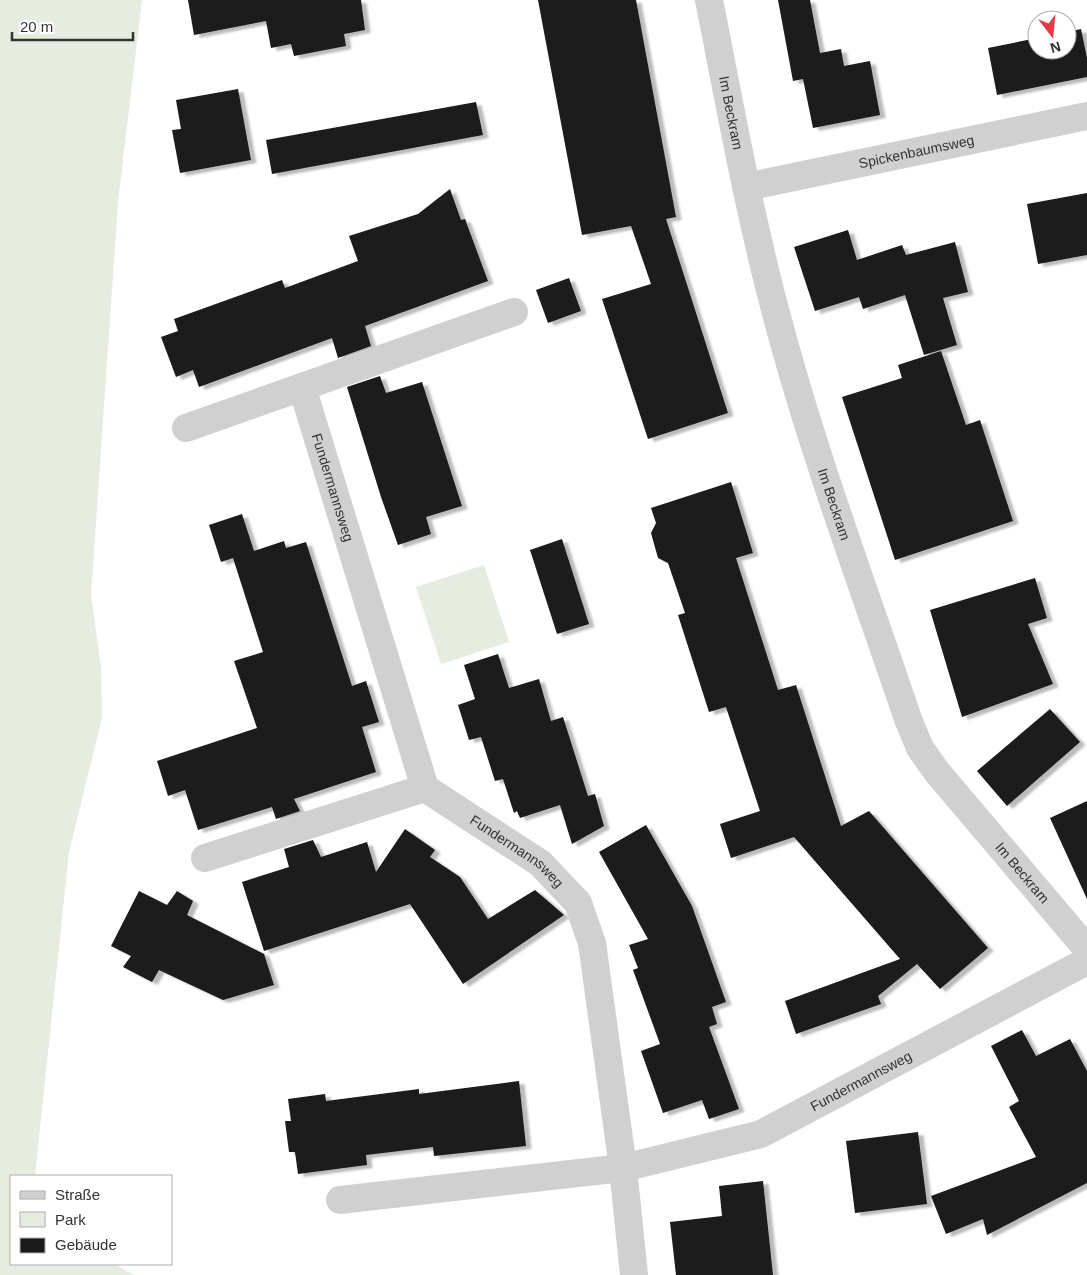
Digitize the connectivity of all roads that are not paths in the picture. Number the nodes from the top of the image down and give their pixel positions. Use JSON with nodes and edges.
{"nodes":[{"id":1,"x":709,"y":0,"type":"edge"},
{"id":2,"x":1087,"y":116,"type":"edge"},
{"id":3,"x":746,"y":186,"type":"junction"},
{"id":4,"x":514,"y":312,"type":"dead end"},
{"id":5,"x":302,"y":387,"type":"junction"},
{"id":6,"x":186,"y":428,"type":"dead end"},
{"id":7,"x":425,"y":788,"type":"junction"},
{"id":8,"x":204,"y":858,"type":"dead end"},
{"id":9,"x":1087,"y":949,"type":"edge"},
{"id":10,"x":1087,"y":961,"type":"edge"},
{"id":11,"x":623,"y":1168,"type":"junction"},
{"id":12,"x":340,"y":1200,"type":"dead end"},
{"id":13,"x":634,"y":1275,"type":"edge"}],
"edges":[{"from":1,"to":3,"type":"street","name":"Im Beckram"},
{"from":2,"to":3,"type":"street","name":"Spickenbaumsweg"},
{"from":3,"to":9,"type":"street","name":"Im Beckram"},
{"from":4,"to":5,"type":"street"},
{"from":5,"to":6,"type":"street"},
{"from":5,"to":7,"type":"street","name":"Fundermannsweg"},
{"from":7,"to":8,"type":"street"},
{"from":7,"to":11,"type":"street","name":"Fundermannsweg"},
{"from":10,"to":11,"type":"street","name":"Fundermannsweg"},
{"from":11,"to":12,"type":"street","name":"Fundermannsweg"},
{"from":11,"to":13,"type":"street","name":"Fundermannsweg"}]}
